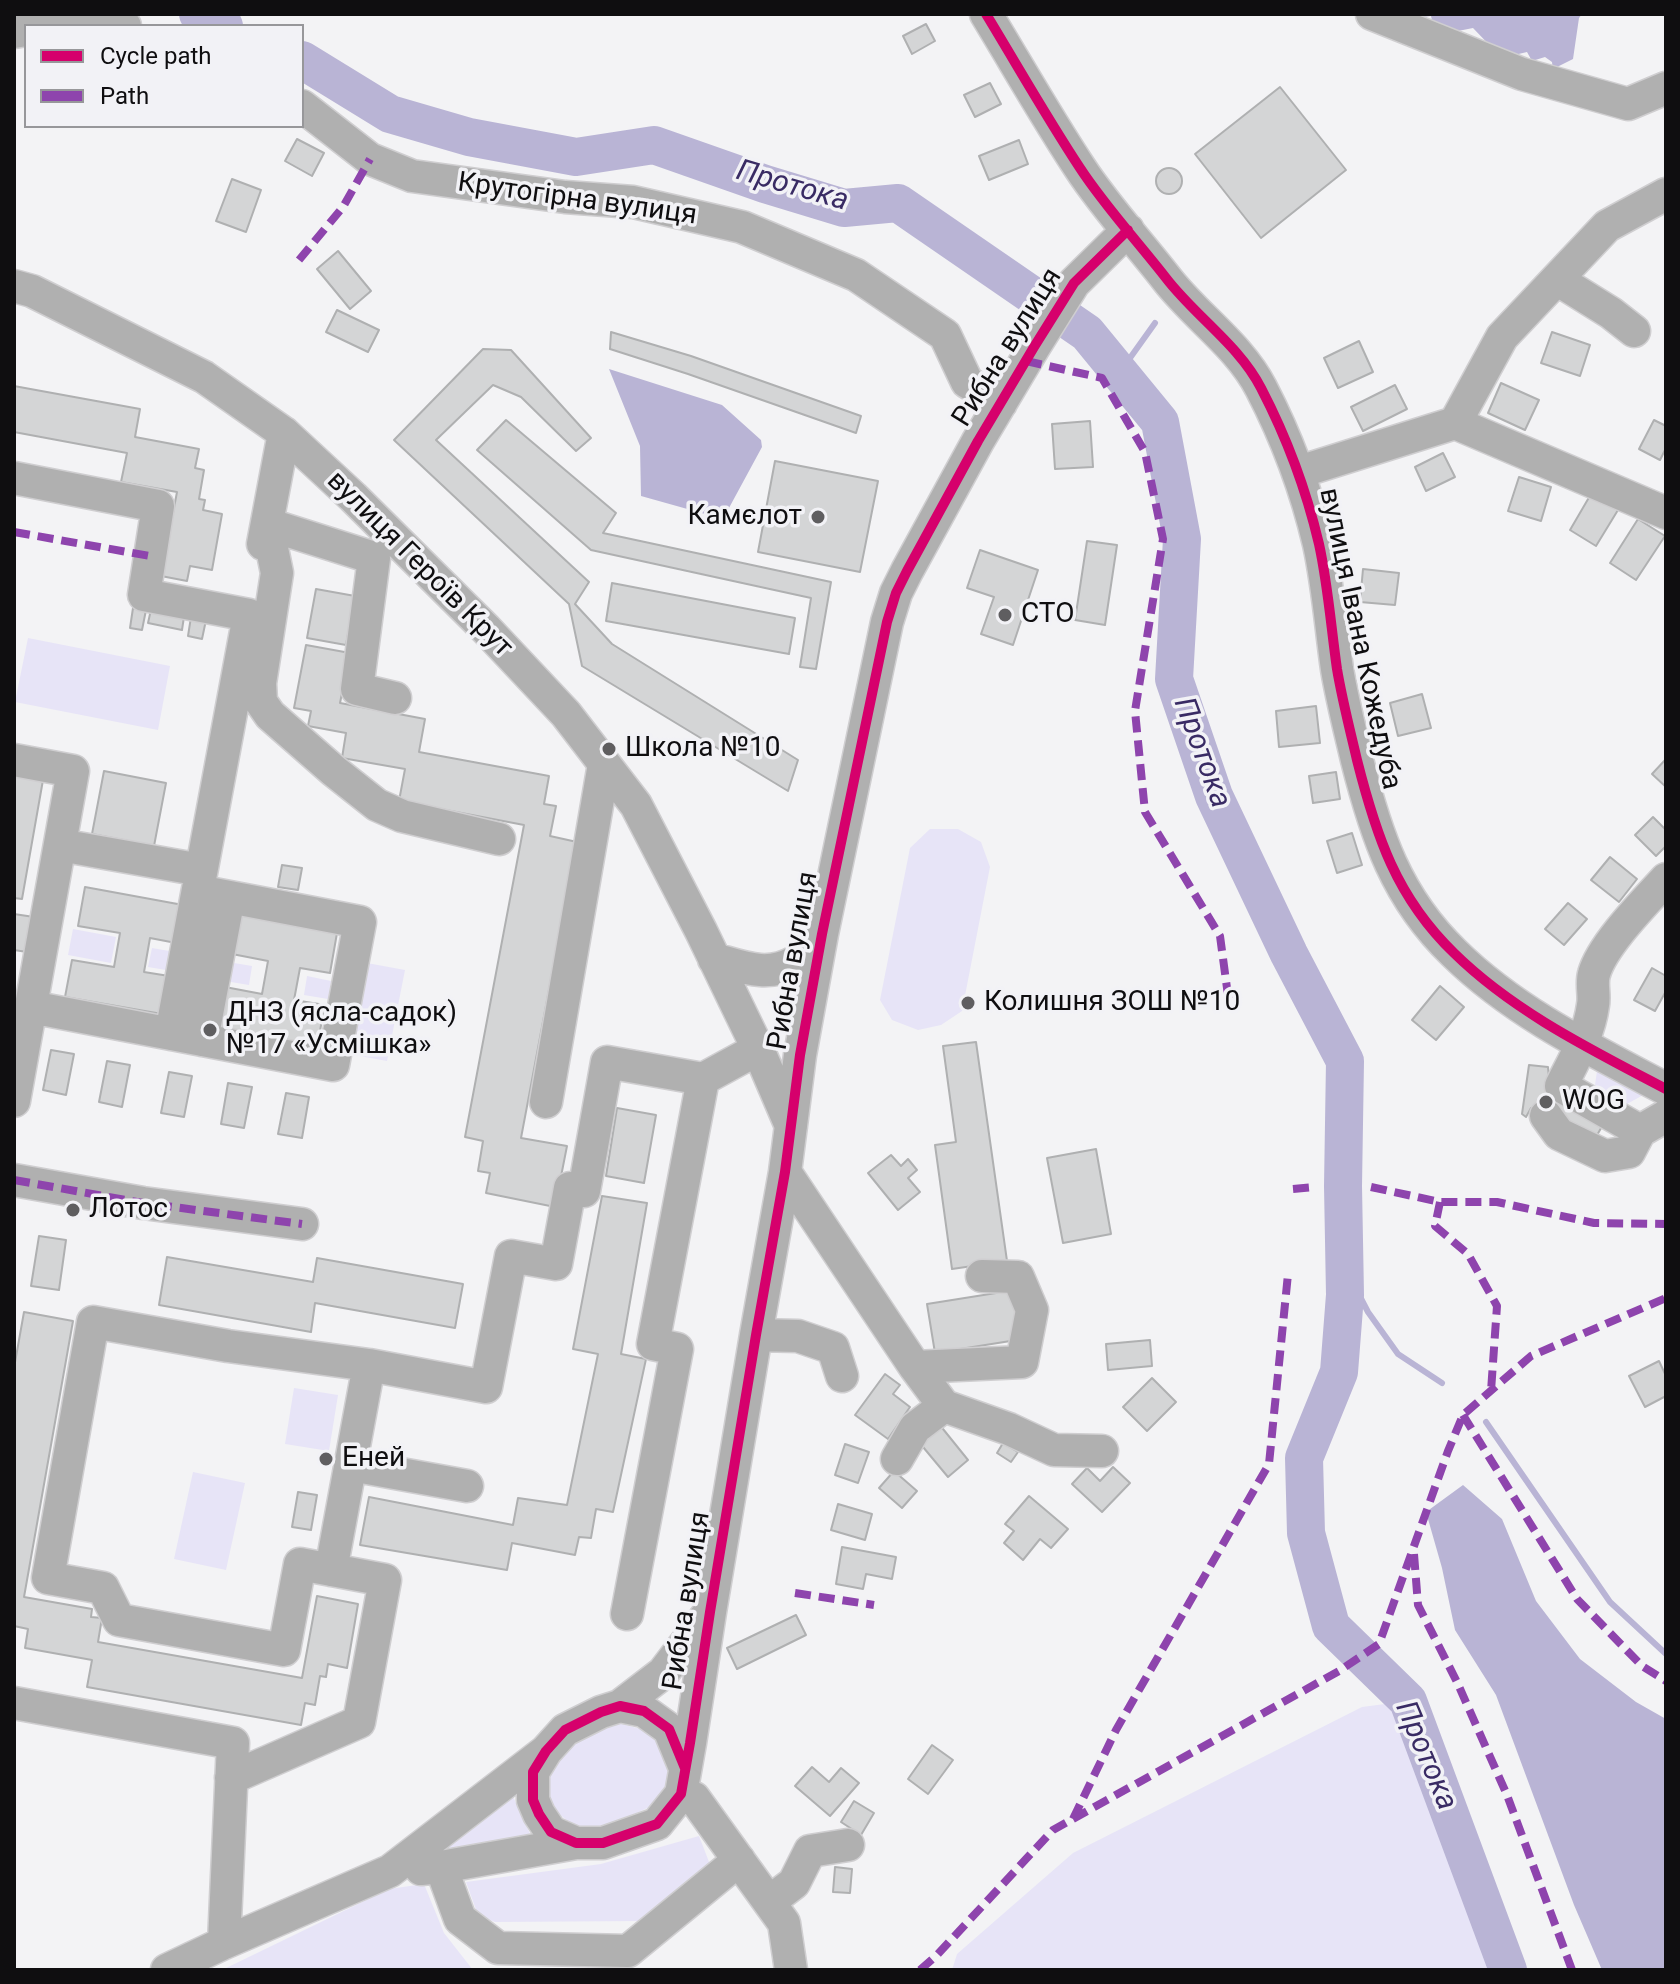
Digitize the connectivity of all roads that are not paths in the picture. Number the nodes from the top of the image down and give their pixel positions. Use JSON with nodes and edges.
{"nodes":[{"id":1,"x":986,"y":14,"type":"edge"},
{"id":2,"x":1372,"y":14,"type":"edge"},
{"id":3,"x":58,"y":24,"type":"edge"},
{"id":4,"x":119,"y":24,"type":"edge"},
{"id":5,"x":1666,"y":88,"type":"edge"},
{"id":6,"x":304,"y":108,"type":"edge"},
{"id":7,"x":1666,"y":194,"type":"edge"},
{"id":8,"x":1128,"y":230,"type":"junction"},
{"id":9,"x":1558,"y":280,"type":"junction"},
{"id":10,"x":14,"y":286,"type":"edge"},
{"id":11,"x":1634,"y":331,"type":"dead end"},
{"id":12,"x":1001,"y":403,"type":"junction"},
{"id":13,"x":1455,"y":423,"type":"junction"},
{"id":14,"x":284,"y":433,"type":"junction"},
{"id":15,"x":1299,"y":472,"type":"junction"},
{"id":16,"x":14,"y":478,"type":"edge"},
{"id":17,"x":1666,"y":513,"type":"edge"},
{"id":18,"x":267,"y":524,"type":"junction"},
{"id":19,"x":249,"y":615,"type":"junction"},
{"id":20,"x":395,"y":698,"type":"dead end"},
{"id":21,"x":14,"y":760,"type":"edge"},
{"id":22,"x":604,"y":764,"type":"junction"},
{"id":23,"x":499,"y":839,"type":"dead end"},
{"id":24,"x":60,"y":845,"type":"junction"},
{"id":25,"x":1666,"y":879,"type":"edge"},
{"id":26,"x":200,"y":881,"type":"junction"},
{"id":27,"x":229,"y":897,"type":"junction"},
{"id":28,"x":822,"y":934,"type":"junction"},
{"id":29,"x":714,"y":959,"type":"junction"},
{"id":30,"x":31,"y":1007,"type":"junction"},
{"id":31,"x":187,"y":1037,"type":"junction"},
{"id":32,"x":1582,"y":1045,"type":"junction"},
{"id":33,"x":758,"y":1049,"type":"junction"},
{"id":34,"x":703,"y":1079,"type":"junction"},
{"id":35,"x":1666,"y":1089,"type":"edge"},
{"id":36,"x":14,"y":1101,"type":"edge"},
{"id":37,"x":546,"y":1102,"type":"dead end"},
{"id":38,"x":1653,"y":1123,"type":"edge"},
{"id":39,"x":791,"y":1126,"type":"junction"},
{"id":40,"x":785,"y":1172,"type":"junction"},
{"id":41,"x":14,"y":1180,"type":"edge"},
{"id":42,"x":302,"y":1224,"type":"dead end"},
{"id":43,"x":982,"y":1276,"type":"dead end"},
{"id":44,"x":756,"y":1335,"type":"junction"},
{"id":45,"x":369,"y":1365,"type":"junction"},
{"id":46,"x":915,"y":1367,"type":"junction"},
{"id":47,"x":842,"y":1376,"type":"dead end"},
{"id":48,"x":944,"y":1406,"type":"junction"},
{"id":49,"x":1102,"y":1451,"type":"dead end"},
{"id":50,"x":897,"y":1459,"type":"dead end"},
{"id":51,"x":351,"y":1465,"type":"junction"},
{"id":52,"x":467,"y":1486,"type":"dead end"},
{"id":53,"x":331,"y":1570,"type":"junction"},
{"id":54,"x":710,"y":1612,"type":"junction"},
{"id":55,"x":627,"y":1614,"type":"dead end"},
{"id":56,"x":14,"y":1703,"type":"edge"},
{"id":57,"x":620,"y":1706,"type":"junction"},
{"id":58,"x":546,"y":1751,"type":"junction"},
{"id":59,"x":231,"y":1778,"type":"junction"},
{"id":60,"x":683,"y":1781,"type":"junction"},
{"id":61,"x":576,"y":1843,"type":"junction"},
{"id":62,"x":848,"y":1845,"type":"dead end"},
{"id":63,"x":739,"y":1860,"type":"junction"},
{"id":64,"x":441,"y":1867,"type":"junction"},
{"id":65,"x":390,"y":1871,"type":"junction"},
{"id":66,"x":769,"y":1902,"type":"junction"},
{"id":67,"x":224,"y":1943,"type":"junction"},
{"id":68,"x":167,"y":1970,"type":"edge"},
{"id":69,"x":791,"y":1970,"type":"edge"}],
"edges":[{"from":1,"to":8,"type":"street","name":"вулиця Івана Кожедуба"},
{"from":2,"to":5,"type":"street"},
{"from":3,"to":4,"type":"street"},
{"from":6,"to":12,"type":"street","name":"Крутогірна вулиця"},
{"from":7,"to":9,"type":"street"},
{"from":8,"to":12,"type":"street","name":"Рибна вулиця"},
{"from":8,"to":15,"type":"street","name":"вулиця Івана Кожедуба"},
{"from":9,"to":11,"type":"street"},
{"from":9,"to":13,"type":"street"},
{"from":10,"to":14,"type":"street","name":"вулиця Героїв Крут"},
{"from":12,"to":28,"type":"street","name":"Рибна вулиця"},
{"from":13,"to":15,"type":"street"},
{"from":13,"to":17,"type":"street"},
{"from":14,"to":18,"type":"street"},
{"from":14,"to":22,"type":"street","name":"вулиця Героїв Крут"},
{"from":15,"to":32,"type":"street","name":"вулиця Івана Кожедуба"},
{"from":16,"to":19,"type":"street"},
{"from":18,"to":19,"type":"street"},
{"from":18,"to":20,"type":"street"},
{"from":18,"to":23,"type":"street"},
{"from":19,"to":26,"type":"street"},
{"from":21,"to":24,"type":"street"},
{"from":22,"to":29,"type":"street","name":"вулиця Героїв Крут"},
{"from":22,"to":37,"type":"street"},
{"from":24,"to":26,"type":"street"},
{"from":24,"to":30,"type":"street"},
{"from":25,"to":32,"type":"street"},
{"from":26,"to":27,"type":"street"},
{"from":26,"to":31,"type":"street"},
{"from":27,"to":31,"type":"street"},
{"from":27,"to":31,"type":"street"},
{"from":28,"to":29,"type":"street"},
{"from":28,"to":39,"type":"street","name":"Рибна вулиця"},
{"from":29,"to":33,"type":"street","name":"вулиця Героїв Крут"},
{"from":30,"to":31,"type":"street"},
{"from":30,"to":36,"type":"street"},
{"from":32,"to":35,"type":"street","name":"вулиця Івана Кожедуба"},
{"from":32,"to":38,"type":"street"},
{"from":33,"to":34,"type":"street"},
{"from":33,"to":39,"type":"street","name":"вулиця Героїв Крут"},
{"from":34,"to":45,"type":"street"},
{"from":34,"to":55,"type":"street"},
{"from":39,"to":40,"type":"street","name":"Рибна вулиця"},
{"from":40,"to":44,"type":"street","name":"Рибна вулиця"},
{"from":40,"to":46,"type":"street"},
{"from":41,"to":42,"type":"street"},
{"from":43,"to":46,"type":"street"},
{"from":44,"to":47,"type":"street"},
{"from":44,"to":54,"type":"street","name":"Рибна вулиця"},
{"from":45,"to":51,"type":"street"},
{"from":45,"to":53,"type":"street"},
{"from":46,"to":48,"type":"street"},
{"from":48,"to":49,"type":"street"},
{"from":48,"to":50,"type":"street"},
{"from":51,"to":52,"type":"street"},
{"from":51,"to":53,"type":"street"},
{"from":53,"to":59,"type":"street"},
{"from":54,"to":57,"type":"street","name":"Рибна вулиця"},
{"from":54,"to":60,"type":"street","name":"Рибна вулиця"},
{"from":56,"to":59,"type":"street"},
{"from":57,"to":58,"type":"street"},
{"from":57,"to":60,"type":"street"},
{"from":58,"to":61,"type":"street"},
{"from":58,"to":65,"type":"street"},
{"from":59,"to":67,"type":"street"},
{"from":60,"to":61,"type":"street"},
{"from":60,"to":63,"type":"street"},
{"from":61,"to":64,"type":"street"},
{"from":62,"to":66,"type":"street"},
{"from":63,"to":64,"type":"street"},
{"from":63,"to":66,"type":"street"},
{"from":64,"to":65,"type":"street"},
{"from":65,"to":67,"type":"street"},
{"from":66,"to":69,"type":"street"},
{"from":67,"to":68,"type":"street"}]}
